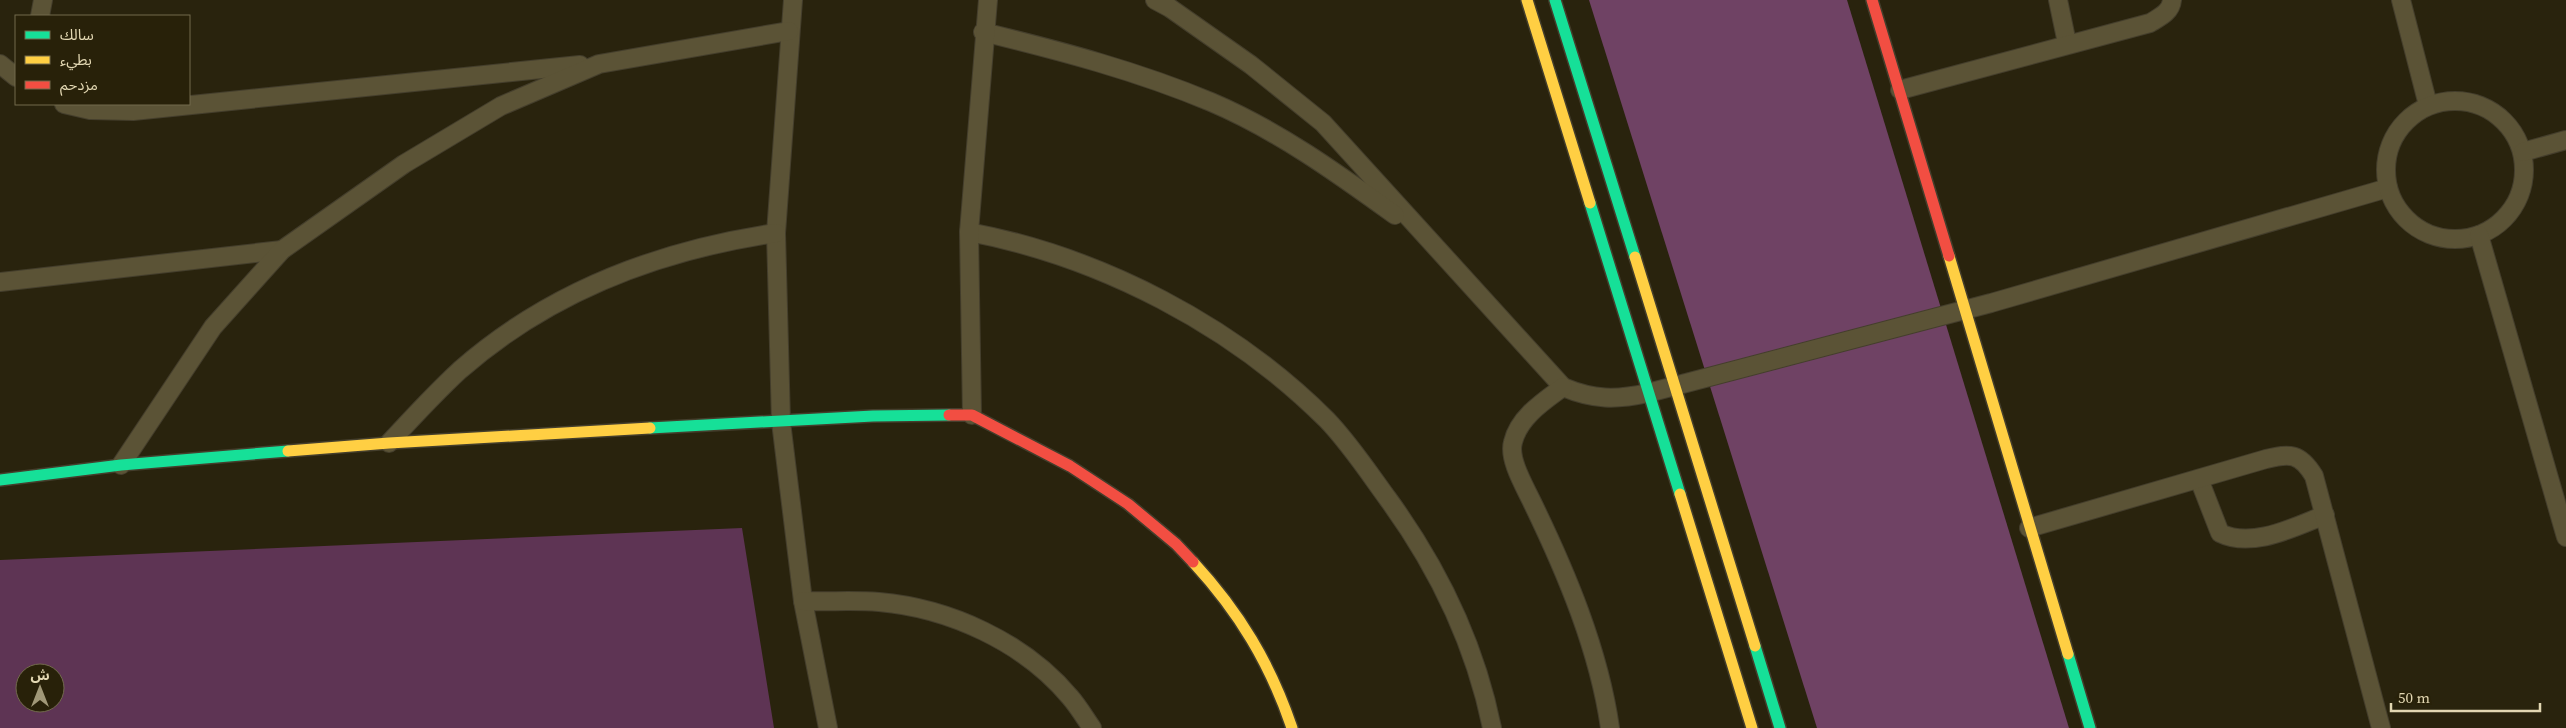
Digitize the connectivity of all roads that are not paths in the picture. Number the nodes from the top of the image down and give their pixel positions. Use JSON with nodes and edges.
{"nodes":[{"id":1,"x":42,"y":0,"type":"edge"},
{"id":2,"x":793,"y":0,"type":"edge"},
{"id":3,"x":988,"y":0,"type":"edge"},
{"id":4,"x":1527,"y":0,"type":"edge"},
{"id":5,"x":1555,"y":0,"type":"edge"},
{"id":6,"x":1872,"y":0,"type":"edge"},
{"id":7,"x":2058,"y":0,"type":"edge"},
{"id":8,"x":2172,"y":0,"type":"edge"},
{"id":9,"x":2401,"y":0,"type":"edge"},
{"id":10,"x":1166,"y":3,"type":"edge"},
{"id":11,"x":40,"y":15,"type":"edge"},
{"id":12,"x":789,"y":31,"type":"junction"},
{"id":13,"x":983,"y":32,"type":"junction"},
{"id":14,"x":2067,"y":43,"type":"junction"},
{"id":15,"x":0,"y":64,"type":"edge"},
{"id":16,"x":600,"y":64,"type":"junction"},
{"id":17,"x":15,"y":77,"type":"edge"},
{"id":18,"x":1900,"y":90,"type":"junction"},
{"id":19,"x":68,"y":105,"type":"edge"},
{"id":20,"x":2428,"y":105,"type":"junction"},
{"id":21,"x":2566,"y":140,"type":"edge"},
{"id":22,"x":2523,"y":152,"type":"junction"},
{"id":23,"x":2388,"y":188,"type":"junction"},
{"id":24,"x":969,"y":232,"type":"junction"},
{"id":25,"x":776,"y":234,"type":"junction"},
{"id":26,"x":1422,"y":234,"type":"junction"},
{"id":27,"x":2479,"y":236,"type":"junction"},
{"id":28,"x":282,"y":250,"type":"junction"},
{"id":29,"x":0,"y":282,"type":"edge"},
{"id":30,"x":1965,"y":310,"type":"junction"},
{"id":31,"x":1674,"y":386,"type":"junction"},
{"id":32,"x":1563,"y":387,"type":"junction"},
{"id":33,"x":1648,"y":393,"type":"junction"},
{"id":34,"x":972,"y":415,"type":"junction"},
{"id":35,"x":781,"y":422,"type":"junction"},
{"id":36,"x":389,"y":443,"type":"junction"},
{"id":37,"x":121,"y":465,"type":"junction"},
{"id":38,"x":2199,"y":479,"type":"junction"},
{"id":39,"x":0,"y":480,"type":"edge"},
{"id":40,"x":2325,"y":516,"type":"junction"},
{"id":41,"x":2029,"y":528,"type":"junction"},
{"id":42,"x":2566,"y":538,"type":"edge"},
{"id":43,"x":803,"y":601,"type":"junction"},
{"id":44,"x":828,"y":728,"type":"edge"},
{"id":45,"x":1092,"y":728,"type":"edge"},
{"id":46,"x":1292,"y":728,"type":"edge"},
{"id":47,"x":1492,"y":728,"type":"edge"},
{"id":48,"x":1610,"y":728,"type":"edge"},
{"id":49,"x":1752,"y":728,"type":"edge"},
{"id":50,"x":1780,"y":728,"type":"edge"},
{"id":51,"x":2090,"y":728,"type":"edge"},
{"id":52,"x":2381,"y":728,"type":"edge"}],
"edges":[{"from":1,"to":11,"type":"street"},
{"from":2,"to":12,"type":"street"},
{"from":3,"to":13,"type":"street"},
{"from":4,"to":33,"type":"street"},
{"from":5,"to":31,"type":"street"},
{"from":6,"to":18,"type":"street"},
{"from":7,"to":14,"type":"street"},
{"from":8,"to":14,"type":"street"},
{"from":9,"to":20,"type":"street"},
{"from":10,"to":26,"type":"street"},
{"from":12,"to":16,"type":"street"},
{"from":12,"to":25,"type":"street"},
{"from":13,"to":24,"type":"street"},
{"from":13,"to":26,"type":"street"},
{"from":14,"to":18,"type":"street"},
{"from":15,"to":17,"type":"street"},
{"from":16,"to":19,"type":"street"},
{"from":16,"to":28,"type":"street"},
{"from":18,"to":30,"type":"street"},
{"from":20,"to":22,"type":"street"},
{"from":20,"to":23,"type":"street"},
{"from":21,"to":22,"type":"street"},
{"from":22,"to":27,"type":"street"},
{"from":23,"to":27,"type":"street"},
{"from":23,"to":30,"type":"street"},
{"from":24,"to":34,"type":"street"},
{"from":24,"to":47,"type":"street"},
{"from":25,"to":35,"type":"street"},
{"from":25,"to":36,"type":"street"},
{"from":26,"to":32,"type":"street"},
{"from":27,"to":42,"type":"street"},
{"from":28,"to":29,"type":"street"},
{"from":28,"to":37,"type":"street"},
{"from":30,"to":31,"type":"street"},
{"from":30,"to":41,"type":"street"},
{"from":31,"to":33,"type":"street"},
{"from":31,"to":50,"type":"street"},
{"from":32,"to":33,"type":"street"},
{"from":32,"to":48,"type":"street"},
{"from":33,"to":49,"type":"street"},
{"from":34,"to":35,"type":"street"},
{"from":34,"to":46,"type":"street"},
{"from":35,"to":36,"type":"street"},
{"from":35,"to":43,"type":"street"},
{"from":36,"to":37,"type":"street"},
{"from":37,"to":39,"type":"street"},
{"from":38,"to":40,"type":"street"},
{"from":38,"to":40,"type":"street"},
{"from":38,"to":41,"type":"street"},
{"from":40,"to":52,"type":"street"},
{"from":41,"to":51,"type":"street"},
{"from":43,"to":44,"type":"street"},
{"from":43,"to":45,"type":"street"}]}
